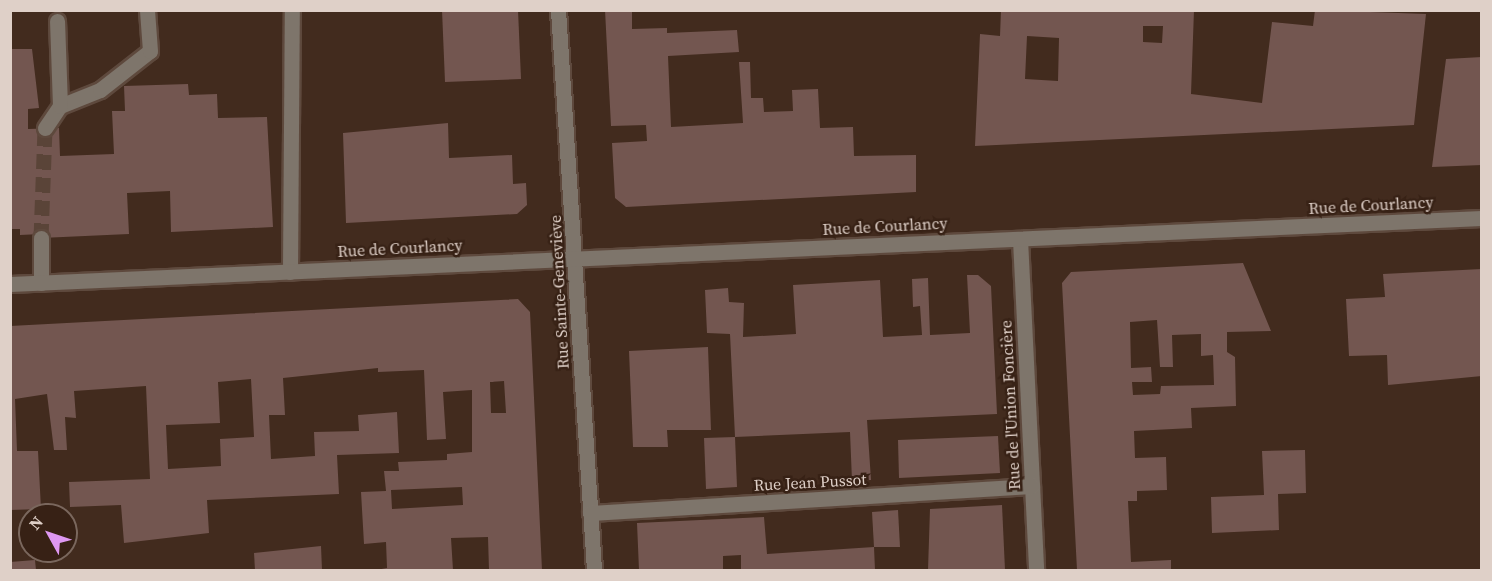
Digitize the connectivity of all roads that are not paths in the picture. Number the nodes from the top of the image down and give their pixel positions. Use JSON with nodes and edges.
{"nodes":[{"id":1,"x":147,"y":10,"type":"edge"},
{"id":2,"x":292,"y":10,"type":"edge"},
{"id":3,"x":558,"y":10,"type":"edge"},
{"id":4,"x":57,"y":21,"type":"dead end"},
{"id":5,"x":60,"y":106,"type":"junction"},
{"id":6,"x":45,"y":128,"type":"tunnel mouth"},
{"id":7,"x":1482,"y":218,"type":"edge"},
{"id":8,"x":41,"y":238,"type":"tunnel mouth"},
{"id":9,"x":1020,"y":238,"type":"junction"},
{"id":10,"x":575,"y":258,"type":"junction"},
{"id":11,"x":290,"y":272,"type":"junction"},
{"id":12,"x":40,"y":283,"type":"junction"},
{"id":13,"x":10,"y":285,"type":"edge"},
{"id":14,"x":1032,"y":486,"type":"junction"},
{"id":15,"x":590,"y":513,"type":"junction"},
{"id":16,"x":594,"y":570,"type":"edge"},
{"id":17,"x":1036,"y":570,"type":"edge"}],
"edges":[{"from":1,"to":5,"type":"street"},
{"from":2,"to":11,"type":"street"},
{"from":3,"to":10,"type":"street","name":"Rue Sainte-Geneviève"},
{"from":4,"to":5,"type":"street"},
{"from":5,"to":6,"type":"street"},
{"from":7,"to":9,"type":"street","name":"Rue de Courlancy"},
{"from":8,"to":12,"type":"street"},
{"from":9,"to":10,"type":"street","name":"Rue de Courlancy"},
{"from":9,"to":14,"type":"street","name":"Rue de l'Union Foncière"},
{"from":10,"to":11,"type":"street","name":"Rue de Courlancy"},
{"from":10,"to":15,"type":"street","name":"Rue Sainte-Geneviève"},
{"from":11,"to":12,"type":"street","name":"Rue de Courlancy"},
{"from":12,"to":13,"type":"street","name":"Rue de Courlancy"},
{"from":14,"to":15,"type":"street","name":"Rue Jean Pussot"},
{"from":14,"to":17,"type":"street","name":"Rue de l'Union Foncière"},
{"from":15,"to":16,"type":"street","name":"Rue Sainte-Geneviève"}]}
